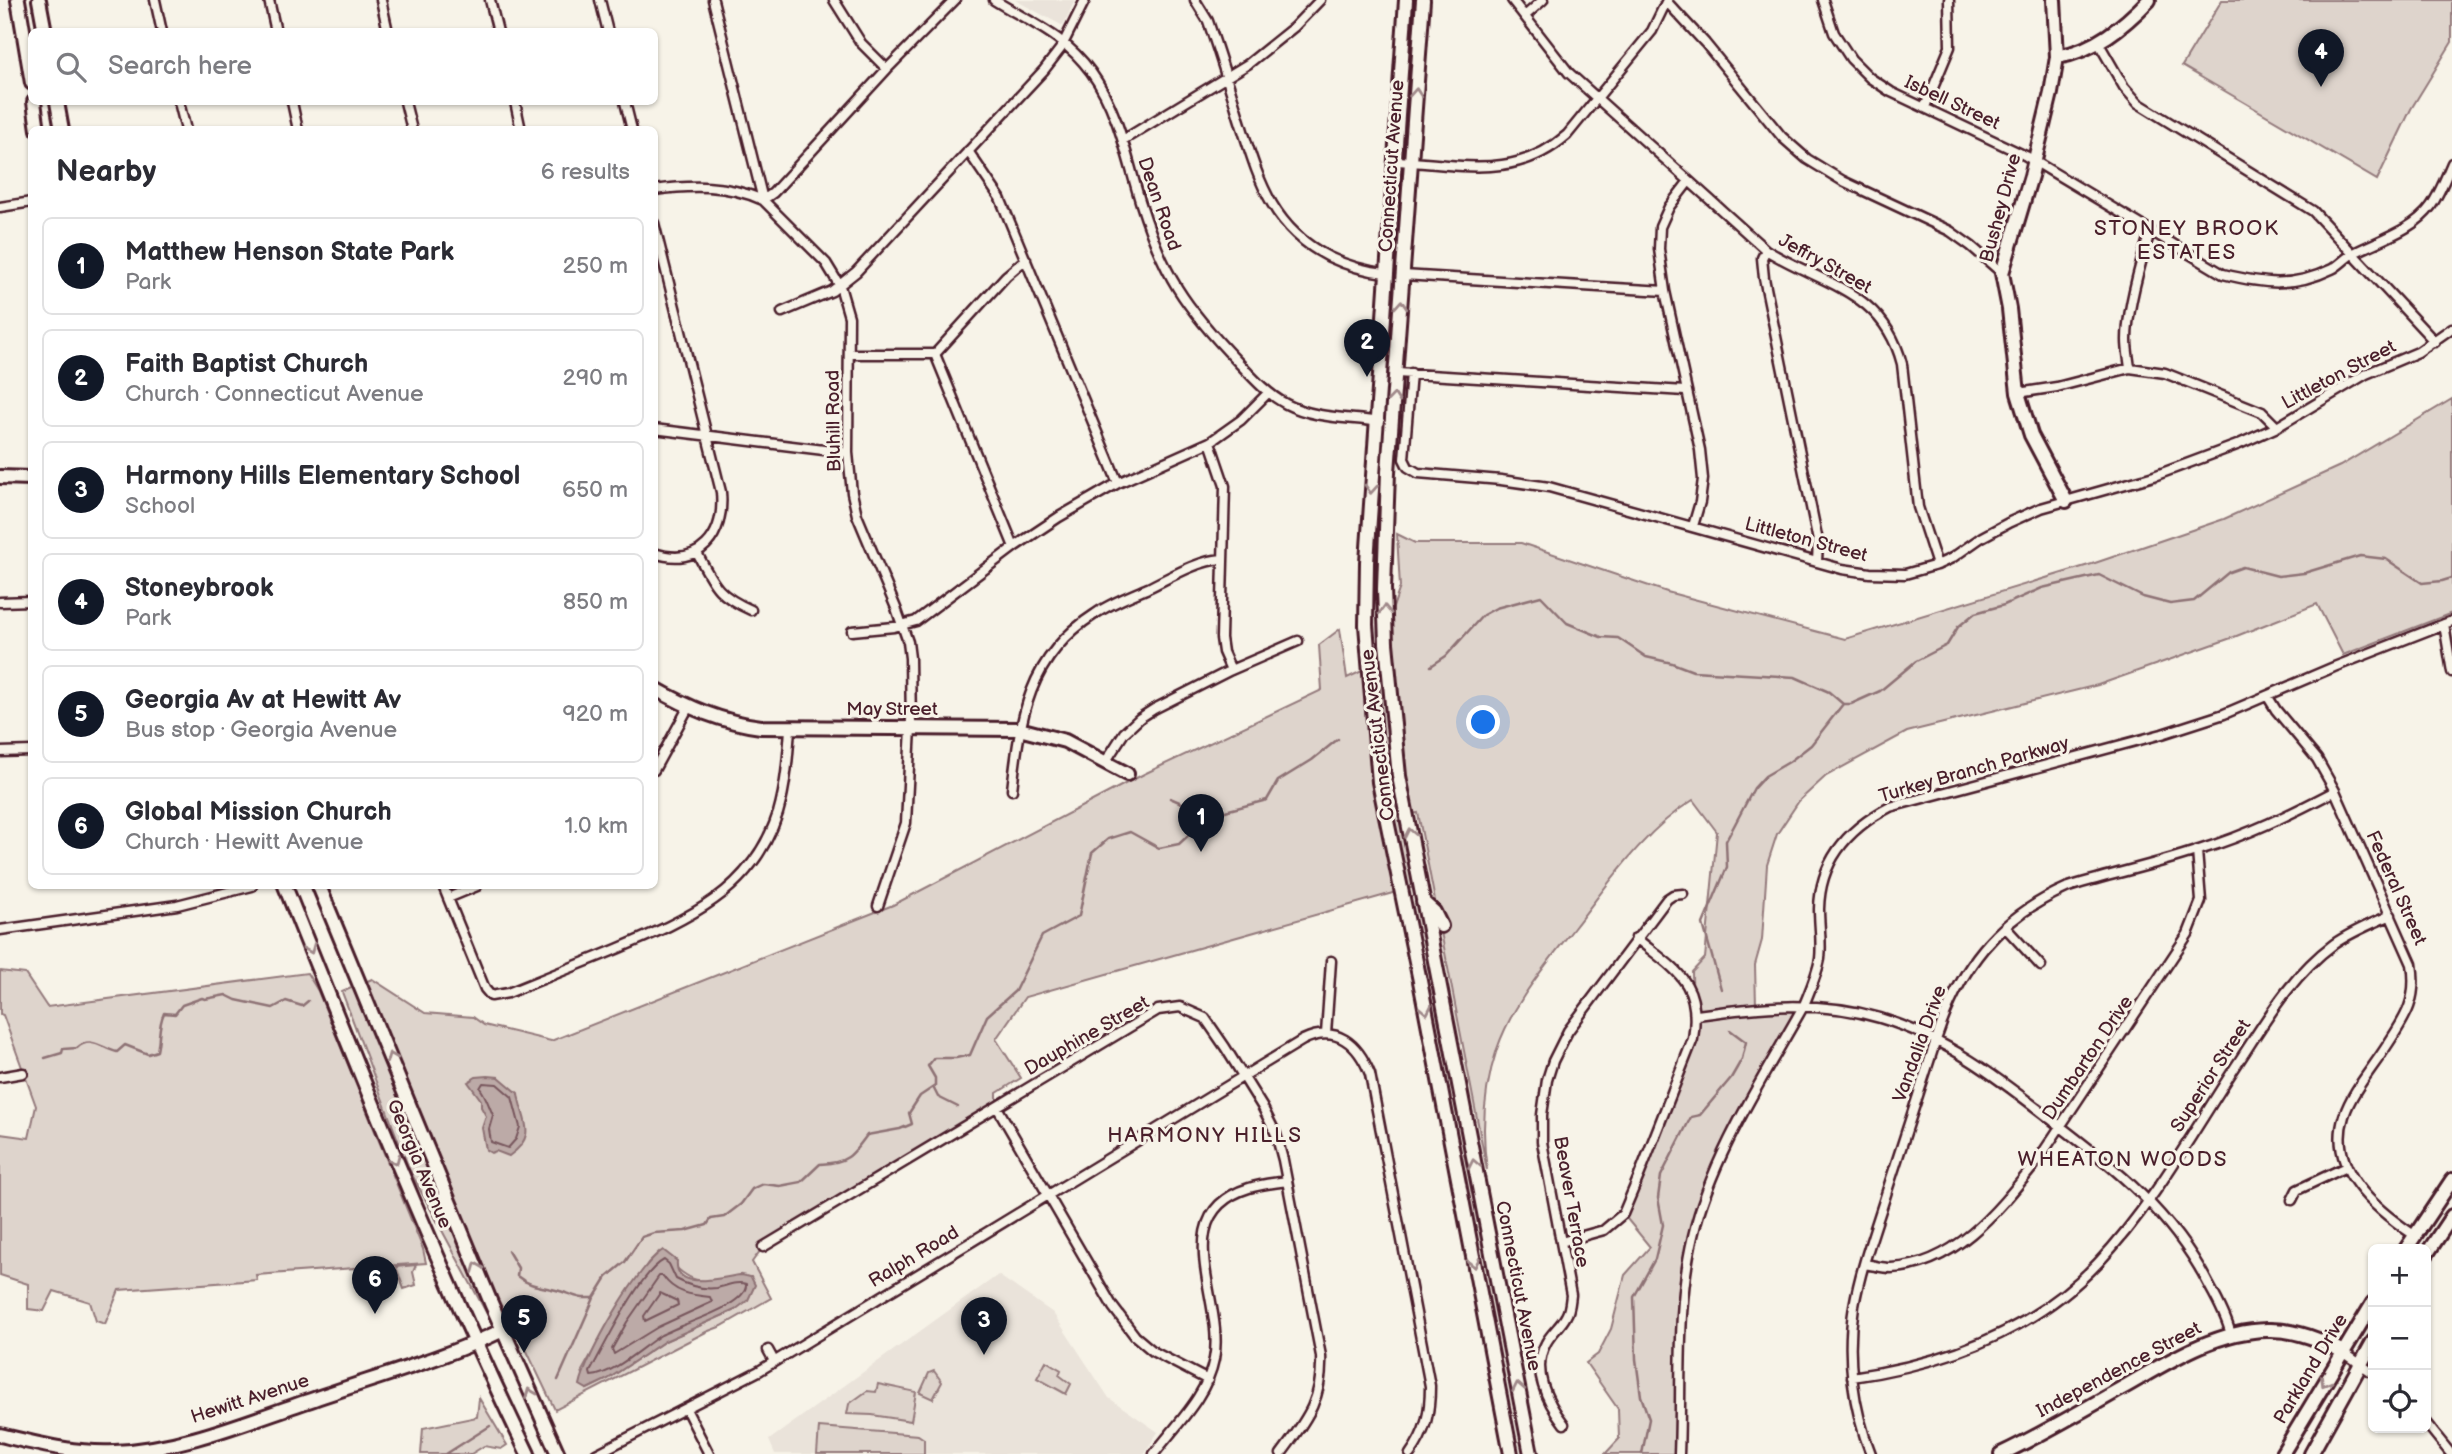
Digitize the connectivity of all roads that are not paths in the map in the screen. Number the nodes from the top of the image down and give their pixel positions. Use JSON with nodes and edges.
{"nodes":[{"id":1,"x":18,"y":0,"type":"edge"},
{"id":2,"x":39,"y":0,"type":"edge"},
{"id":3,"x":155,"y":0,"type":"edge"},
{"id":4,"x":269,"y":0,"type":"edge"},
{"id":5,"x":381,"y":0,"type":"edge"},
{"id":6,"x":490,"y":0,"type":"edge"},
{"id":7,"x":600,"y":0,"type":"edge"},
{"id":8,"x":713,"y":0,"type":"edge"},
{"id":9,"x":834,"y":0,"type":"edge"},
{"id":10,"x":955,"y":0,"type":"edge"},
{"id":11,"x":994,"y":0,"type":"edge"},
{"id":12,"x":1085,"y":0,"type":"edge"},
{"id":13,"x":1195,"y":0,"type":"edge"},
{"id":14,"x":1320,"y":0,"type":"edge"},
{"id":15,"x":1406,"y":0,"type":"edge"},
{"id":16,"x":1423,"y":0,"type":"edge"},
{"id":17,"x":1512,"y":0,"type":"edge"},
{"id":18,"x":1543,"y":0,"type":"edge"},
{"id":19,"x":1823,"y":0,"type":"edge"},
{"id":20,"x":1949,"y":0,"type":"edge"},
{"id":21,"x":2054,"y":0,"type":"edge"},
{"id":22,"x":2149,"y":0,"type":"edge"},
{"id":23,"x":1667,"y":1,"type":"edge"},
{"id":24,"x":1526,"y":15,"type":"junction"},
{"id":25,"x":43,"y":28,"type":"edge"},
{"id":26,"x":161,"y":28,"type":"edge"},
{"id":27,"x":275,"y":28,"type":"edge"},
{"id":28,"x":387,"y":28,"type":"edge"},
{"id":29,"x":497,"y":28,"type":"edge"},
{"id":30,"x":607,"y":28,"type":"edge"},
{"id":31,"x":1064,"y":41,"type":"junction"},
{"id":32,"x":2098,"y":42,"type":"junction"},
{"id":33,"x":2057,"y":58,"type":"junction"},
{"id":34,"x":28,"y":59,"type":"edge"},
{"id":35,"x":887,"y":69,"type":"junction"},
{"id":36,"x":1227,"y":78,"type":"junction"},
{"id":37,"x":1598,"y":98,"type":"junction"},
{"id":38,"x":34,"y":105,"type":"edge"},
{"id":39,"x":58,"y":105,"type":"edge"},
{"id":40,"x":180,"y":105,"type":"edge"},
{"id":41,"x":293,"y":105,"type":"edge"},
{"id":42,"x":406,"y":105,"type":"edge"},
{"id":43,"x":516,"y":105,"type":"edge"},
{"id":44,"x":626,"y":105,"type":"edge"},
{"id":45,"x":1925,"y":107,"type":"junction"},
{"id":46,"x":37,"y":126,"type":"edge"},
{"id":47,"x":61,"y":126,"type":"edge"},
{"id":48,"x":185,"y":126,"type":"edge"},
{"id":49,"x":297,"y":126,"type":"edge"},
{"id":50,"x":411,"y":126,"type":"edge"},
{"id":51,"x":520,"y":126,"type":"edge"},
{"id":52,"x":631,"y":126,"type":"edge"},
{"id":53,"x":1123,"y":140,"type":"junction"},
{"id":54,"x":968,"y":151,"type":"junction"},
{"id":55,"x":1394,"y":161,"type":"junction"},
{"id":56,"x":1412,"y":161,"type":"junction"},
{"id":57,"x":2034,"y":162,"type":"junction"},
{"id":58,"x":2452,"y":163,"type":"edge"},
{"id":59,"x":1689,"y":181,"type":"junction"},
{"id":60,"x":658,"y":190,"type":"edge"},
{"id":61,"x":763,"y":200,"type":"junction"},
{"id":62,"x":28,"y":203,"type":"edge"},
{"id":63,"x":0,"y":207,"type":"edge"},
{"id":64,"x":2150,"y":232,"type":"junction"},
{"id":65,"x":658,"y":239,"type":"edge"},
{"id":66,"x":1766,"y":250,"type":"junction"},
{"id":67,"x":2354,"y":253,"type":"junction"},
{"id":68,"x":1026,"y":259,"type":"junction"},
{"id":69,"x":1385,"y":273,"type":"junction"},
{"id":70,"x":2002,"y":273,"type":"junction"},
{"id":71,"x":1403,"y":275,"type":"junction"},
{"id":72,"x":840,"y":286,"type":"junction"},
{"id":73,"x":1665,"y":291,"type":"junction"},
{"id":74,"x":782,"y":312,"type":"dead end"},
{"id":75,"x":2452,"y":328,"type":"edge"},
{"id":76,"x":2435,"y":342,"type":"junction"},
{"id":77,"x":850,"y":354,"type":"junction"},
{"id":78,"x":935,"y":354,"type":"junction"},
{"id":79,"x":2130,"y":368,"type":"junction"},
{"id":80,"x":1397,"y":373,"type":"junction"},
{"id":81,"x":1411,"y":373,"type":"junction"},
{"id":82,"x":1685,"y":391,"type":"junction"},
{"id":83,"x":1268,"y":393,"type":"junction"},
{"id":84,"x":2018,"y":393,"type":"junction"},
{"id":85,"x":1376,"y":421,"type":"junction"},
{"id":86,"x":1392,"y":423,"type":"junction"},
{"id":87,"x":2277,"y":427,"type":"junction"},
{"id":88,"x":658,"y":429,"type":"edge"},
{"id":89,"x":706,"y":435,"type":"junction"},
{"id":90,"x":1210,"y":442,"type":"junction"},
{"id":91,"x":848,"y":453,"type":"junction"},
{"id":92,"x":0,"y":477,"type":"edge"},
{"id":93,"x":28,"y":478,"type":"edge"},
{"id":94,"x":1118,"y":483,"type":"junction"},
{"id":95,"x":2066,"y":501,"type":"junction"},
{"id":96,"x":1693,"y":526,"type":"junction"},
{"id":97,"x":1014,"y":547,"type":"junction"},
{"id":98,"x":696,"y":553,"type":"junction"},
{"id":99,"x":658,"y":554,"type":"edge"},
{"id":100,"x":1222,"y":559,"type":"junction"},
{"id":101,"x":1818,"y":562,"type":"junction"},
{"id":102,"x":1937,"y":565,"type":"junction"},
{"id":103,"x":28,"y":601,"type":"edge"},
{"id":104,"x":0,"y":602,"type":"edge"},
{"id":105,"x":751,"y":610,"type":"dead end"},
{"id":106,"x":2448,"y":622,"type":"edge"},
{"id":107,"x":901,"y":626,"type":"junction"},
{"id":108,"x":852,"y":631,"type":"dead end"},
{"id":109,"x":1298,"y":641,"type":"dead end"},
{"id":110,"x":1231,"y":670,"type":"junction"},
{"id":111,"x":2452,"y":672,"type":"edge"},
{"id":112,"x":658,"y":690,"type":"edge"},
{"id":113,"x":2268,"y":697,"type":"junction"},
{"id":114,"x":688,"y":708,"type":"junction"},
{"id":115,"x":911,"y":728,"type":"junction"},
{"id":116,"x":790,"y":729,"type":"junction"},
{"id":117,"x":1019,"y":729,"type":"junction"},
{"id":118,"x":28,"y":751,"type":"edge"},
{"id":119,"x":0,"y":752,"type":"edge"},
{"id":120,"x":1106,"y":761,"type":"junction"},
{"id":121,"x":658,"y":762,"type":"edge"},
{"id":122,"x":1127,"y":774,"type":"dead end"},
{"id":123,"x":1012,"y":790,"type":"dead end"},
{"id":124,"x":2335,"y":791,"type":"junction"},
{"id":125,"x":2197,"y":851,"type":"junction"},
{"id":126,"x":240,"y":889,"type":"edge"},
{"id":127,"x":286,"y":889,"type":"edge"},
{"id":128,"x":320,"y":889,"type":"edge"},
{"id":129,"x":444,"y":889,"type":"edge"},
{"id":130,"x":470,"y":889,"type":"edge"},
{"id":131,"x":1683,"y":894,"type":"dead end"},
{"id":132,"x":1422,"y":896,"type":"junction"},
{"id":133,"x":448,"y":898,"type":"junction"},
{"id":134,"x":878,"y":906,"type":"dead end"},
{"id":135,"x":2390,"y":915,"type":"junction"},
{"id":136,"x":1441,"y":926,"type":"dead end"},
{"id":137,"x":2005,"y":927,"type":"junction"},
{"id":138,"x":0,"y":930,"type":"edge"},
{"id":139,"x":1636,"y":938,"type":"junction"},
{"id":140,"x":1331,"y":961,"type":"dead end"},
{"id":141,"x":2040,"y":966,"type":"dead end"},
{"id":142,"x":1437,"y":978,"type":"junction"},
{"id":143,"x":1420,"y":981,"type":"junction"},
{"id":144,"x":1804,"y":1005,"type":"junction"},
{"id":145,"x":1697,"y":1015,"type":"junction"},
{"id":146,"x":1326,"y":1034,"type":"junction"},
{"id":147,"x":1936,"y":1040,"type":"junction"},
{"id":148,"x":23,"y":1073,"type":"dead end"},
{"id":149,"x":0,"y":1077,"type":"edge"},
{"id":150,"x":1243,"y":1077,"type":"junction"},
{"id":151,"x":997,"y":1108,"type":"junction"},
{"id":152,"x":2061,"y":1127,"type":"junction"},
{"id":153,"x":2346,"y":1167,"type":"junction"},
{"id":154,"x":2452,"y":1180,"type":"edge"},
{"id":155,"x":1286,"y":1181,"type":"junction"},
{"id":156,"x":1047,"y":1194,"type":"junction"},
{"id":157,"x":2148,"y":1200,"type":"junction"},
{"id":158,"x":2292,"y":1200,"type":"dead end"},
{"id":159,"x":2452,"y":1216,"type":"edge"},
{"id":160,"x":2414,"y":1235,"type":"junction"},
{"id":161,"x":1561,"y":1242,"type":"junction"},
{"id":162,"x":2409,"y":1244,"type":"edge"},
{"id":163,"x":763,"y":1247,"type":"dead end"},
{"id":164,"x":2431,"y":1248,"type":"edge"},
{"id":165,"x":1864,"y":1264,"type":"junction"},
{"id":166,"x":2371,"y":1307,"type":"edge"},
{"id":167,"x":503,"y":1330,"type":"junction"},
{"id":168,"x":2231,"y":1335,"type":"junction"},
{"id":169,"x":475,"y":1344,"type":"junction"},
{"id":170,"x":768,"y":1350,"type":"dead end"},
{"id":171,"x":2368,"y":1351,"type":"edge"},
{"id":172,"x":2343,"y":1352,"type":"junction"},
{"id":173,"x":774,"y":1361,"type":"junction"},
{"id":174,"x":2361,"y":1363,"type":"junction"},
{"id":175,"x":2369,"y":1370,"type":"edge"},
{"id":176,"x":1852,"y":1377,"type":"junction"},
{"id":177,"x":1208,"y":1380,"type":"junction"},
{"id":178,"x":686,"y":1409,"type":"junction"},
{"id":179,"x":1564,"y":1424,"type":"dead end"},
{"id":180,"x":2431,"y":1430,"type":"edge"},
{"id":181,"x":0,"y":1435,"type":"edge"},
{"id":182,"x":2448,"y":1453,"type":"edge"},
{"id":183,"x":528,"y":1454,"type":"edge"},
{"id":184,"x":558,"y":1454,"type":"edge"},
{"id":185,"x":596,"y":1454,"type":"edge"},
{"id":186,"x":709,"y":1454,"type":"edge"},
{"id":187,"x":1154,"y":1454,"type":"edge"},
{"id":188,"x":1281,"y":1454,"type":"edge"},
{"id":189,"x":1410,"y":1454,"type":"edge"},
{"id":190,"x":1511,"y":1454,"type":"edge"},
{"id":191,"x":1531,"y":1454,"type":"edge"},
{"id":192,"x":1679,"y":1454,"type":"edge"},
{"id":193,"x":1871,"y":1454,"type":"edge"},
{"id":194,"x":2001,"y":1454,"type":"edge"},
{"id":195,"x":2283,"y":1454,"type":"edge"},
{"id":196,"x":2311,"y":1454,"type":"edge"}],
"edges":[{"from":1,"to":34,"type":"main road"},
{"from":2,"to":25,"type":"main road"},
{"from":3,"to":26,"type":"street"},
{"from":4,"to":27,"type":"street"},
{"from":5,"to":28,"type":"street"},
{"from":6,"to":29,"type":"street"},
{"from":7,"to":30,"type":"street"},
{"from":8,"to":61,"type":"street"},
{"from":9,"to":35,"type":"street"},
{"from":10,"to":35,"type":"street"},
{"from":11,"to":31,"type":"street","name":"Dean Road"},
{"from":12,"to":31,"type":"street"},
{"from":13,"to":36,"type":"street"},
{"from":14,"to":36,"type":"street"},
{"from":15,"to":55,"type":"main road","name":"Connecticut Avenue"},
{"from":56,"to":16,"type":"main road","name":"Connecticut Avenue","one_way":true},
{"from":17,"to":24,"type":"street","name":"Jeffry Street"},
{"from":18,"to":24,"type":"street"},
{"from":19,"to":45,"type":"street","name":"Isbell Street"},
{"from":20,"to":45,"type":"street"},
{"from":21,"to":33,"type":"main road","name":"Bushey Drive"},
{"from":22,"to":32,"type":"main road"},
{"from":23,"to":37,"type":"street"},
{"from":23,"to":70,"type":"street"},
{"from":24,"to":37,"type":"street","name":"Jeffry Street"},
{"from":31,"to":53,"type":"street","name":"Dean Road"},
{"from":31,"to":54,"type":"street"},
{"from":32,"to":33,"type":"main road"},
{"from":32,"to":67,"type":"street"},
{"from":33,"to":57,"type":"main road","name":"Bushey Drive"},
{"from":35,"to":61,"type":"street"},
{"from":36,"to":53,"type":"street"},
{"from":36,"to":69,"type":"street"},
{"from":37,"to":56,"type":"street"},
{"from":37,"to":59,"type":"street","name":"Jeffry Street"},
{"from":38,"to":46,"type":"main road"},
{"from":39,"to":47,"type":"main road"},
{"from":40,"to":48,"type":"street"},
{"from":41,"to":49,"type":"street"},
{"from":42,"to":50,"type":"street"},
{"from":43,"to":51,"type":"street"},
{"from":44,"to":52,"type":"street"},
{"from":45,"to":57,"type":"street","name":"Isbell Street"},
{"from":53,"to":83,"type":"street","name":"Dean Road"},
{"from":54,"to":68,"type":"street"},
{"from":54,"to":72,"type":"street"},
{"from":55,"to":56,"type":"street"},
{"from":55,"to":69,"type":"main road","name":"Connecticut Avenue"},
{"from":56,"to":71,"type":"main road","name":"Connecticut Avenue"},
{"from":57,"to":64,"type":"street","name":"Isbell Street"},
{"from":57,"to":70,"type":"main road","name":"Bushey Drive"},
{"from":58,"to":67,"type":"street","name":"Isbell Street"},
{"from":59,"to":66,"type":"street","name":"Jeffry Street"},
{"from":59,"to":73,"type":"street"},
{"from":60,"to":61,"type":"street"},
{"from":61,"to":72,"type":"street","name":"Bluhill Road"},
{"from":62,"to":63,"type":"street"},
{"from":64,"to":67,"type":"street","name":"Isbell Street"},
{"from":64,"to":79,"type":"street"},
{"from":65,"to":89,"type":"street"},
{"from":66,"to":101,"type":"street"},
{"from":66,"to":102,"type":"street","name":"Jeffry Street"},
{"from":67,"to":76,"type":"street"},
{"from":68,"to":78,"type":"street"},
{"from":68,"to":94,"type":"street"},
{"from":69,"to":85,"type":"main road","name":"Connecticut Avenue"},
{"from":70,"to":84,"type":"main road","name":"Bushey Drive"},
{"from":71,"to":73,"type":"street"},
{"from":80,"to":71,"type":"main road","name":"Connecticut Avenue","one_way":true},
{"from":72,"to":74,"type":"street"},
{"from":72,"to":77,"type":"street","name":"Bluhill Road"},
{"from":73,"to":82,"type":"street"},
{"from":75,"to":76,"type":"street","name":"Littleton Street"},
{"from":76,"to":87,"type":"street","name":"Littleton Street"},
{"from":77,"to":78,"type":"street"},
{"from":77,"to":91,"type":"street","name":"Bluhill Road"},
{"from":78,"to":97,"type":"street"},
{"from":79,"to":84,"type":"street"},
{"from":79,"to":87,"type":"street"},
{"from":80,"to":81,"type":"street"},
{"from":86,"to":80,"type":"main road","name":"Connecticut Avenue","one_way":true},
{"from":81,"to":82,"type":"street"},
{"from":81,"to":96,"type":"street","name":"Littleton Street"},
{"from":82,"to":96,"type":"street"},
{"from":83,"to":85,"type":"street","name":"Dean Road"},
{"from":83,"to":90,"type":"street"},
{"from":84,"to":95,"type":"main road","name":"Bushey Drive"},
{"from":85,"to":86,"type":"street","name":"Dean Road"},
{"from":85,"to":143,"type":"main road","name":"Connecticut Avenue","one_way":true},
{"from":132,"to":86,"type":"main road","name":"Connecticut Avenue","one_way":true},
{"from":87,"to":95,"type":"street","name":"Littleton Street"},
{"from":88,"to":89,"type":"street"},
{"from":89,"to":91,"type":"street"},
{"from":89,"to":98,"type":"street"},
{"from":90,"to":94,"type":"street"},
{"from":90,"to":100,"type":"street"},
{"from":91,"to":107,"type":"street","name":"Bluhill Road"},
{"from":92,"to":93,"type":"main road"},
{"from":94,"to":97,"type":"street"},
{"from":95,"to":102,"type":"street","name":"Littleton Street"},
{"from":96,"to":101,"type":"street","name":"Littleton Street"},
{"from":97,"to":107,"type":"street"},
{"from":98,"to":99,"type":"street"},
{"from":98,"to":105,"type":"street"},
{"from":100,"to":110,"type":"street"},
{"from":100,"to":117,"type":"street"},
{"from":101,"to":102,"type":"street","name":"Littleton Street"},
{"from":103,"to":104,"type":"street"},
{"from":106,"to":111,"type":"street"},
{"from":106,"to":113,"type":"street","name":"Turkey Branch Parkway"},
{"from":107,"to":108,"type":"street"},
{"from":107,"to":115,"type":"street","name":"Bluhill Road"},
{"from":109,"to":110,"type":"street"},
{"from":110,"to":120,"type":"street"},
{"from":112,"to":114,"type":"main road","name":"May Street"},
{"from":113,"to":124,"type":"street","name":"Federal Street"},
{"from":113,"to":144,"type":"street","name":"Turkey Branch Parkway"},
{"from":114,"to":116,"type":"main road","name":"May Street"},
{"from":114,"to":121,"type":"street"},
{"from":115,"to":116,"type":"main road","name":"May Street"},
{"from":115,"to":117,"type":"main road","name":"May Street"},
{"from":115,"to":134,"type":"street","name":"Bluhill Road"},
{"from":116,"to":133,"type":"street"},
{"from":117,"to":120,"type":"main road","name":"May Street"},
{"from":117,"to":123,"type":"street"},
{"from":118,"to":119,"type":"street"},
{"from":120,"to":122,"type":"main road","name":"May Street"},
{"from":124,"to":125,"type":"street","name":"Vandalia Drive"},
{"from":124,"to":135,"type":"street","name":"Federal Street"},
{"from":125,"to":137,"type":"street","name":"Vandalia Drive"},
{"from":125,"to":152,"type":"street","name":"Dumbarton Drive"},
{"from":126,"to":138,"type":"street"},
{"from":127,"to":169,"type":"main road","name":"Georgia Avenue","one_way":true},
{"from":167,"to":128,"type":"main road","name":"Georgia Avenue","one_way":true},
{"from":129,"to":133,"type":"street"},
{"from":130,"to":133,"type":"street"},
{"from":131,"to":139,"type":"street","name":"Beaver Terrace"},
{"from":132,"to":136,"type":"main road"},
{"from":132,"to":142,"type":"main road","name":"Connecticut Avenue"},
{"from":135,"to":153,"type":"street","name":"Federal Street"},
{"from":135,"to":157,"type":"street","name":"Superior Street"},
{"from":137,"to":141,"type":"street"},
{"from":137,"to":147,"type":"street","name":"Vandalia Drive"},
{"from":139,"to":145,"type":"street"},
{"from":139,"to":161,"type":"street","name":"Beaver Terrace"},
{"from":140,"to":146,"type":"street"},
{"from":142,"to":143,"type":"main road"},
{"from":191,"to":142,"type":"main road","name":"Connecticut Avenue","one_way":true},
{"from":143,"to":190,"type":"main road","name":"Connecticut Avenue","one_way":true},
{"from":144,"to":145,"type":"street"},
{"from":144,"to":147,"type":"street"},
{"from":144,"to":192,"type":"street","name":"Turkey Branch Parkway"},
{"from":145,"to":161,"type":"street"},
{"from":146,"to":150,"type":"street","name":"Ralph Road"},
{"from":146,"to":189,"type":"street"},
{"from":147,"to":152,"type":"street"},
{"from":147,"to":165,"type":"street","name":"Vandalia Drive"},
{"from":148,"to":149,"type":"street"},
{"from":150,"to":151,"type":"street","name":"Dauphine Street"},
{"from":150,"to":155,"type":"street","name":"Dauphine Street"},
{"from":150,"to":156,"type":"street","name":"Ralph Road"},
{"from":151,"to":156,"type":"street"},
{"from":151,"to":163,"type":"street","name":"Dauphine Street"},
{"from":152,"to":157,"type":"street"},
{"from":152,"to":165,"type":"street","name":"Dumbarton Drive"},
{"from":153,"to":158,"type":"street"},
{"from":153,"to":160,"type":"street","name":"Federal Street"},
{"from":154,"to":160,"type":"main road"},
{"from":155,"to":177,"type":"street"},
{"from":155,"to":188,"type":"street","name":"Dauphine Street"},
{"from":156,"to":173,"type":"street","name":"Ralph Road"},
{"from":156,"to":177,"type":"street"},
{"from":157,"to":168,"type":"street"},
{"from":157,"to":176,"type":"street","name":"Superior Street"},
{"from":159,"to":164,"type":"main road"},
{"from":160,"to":162,"type":"main road"},
{"from":161,"to":179,"type":"street","name":"Beaver Terrace"},
{"from":165,"to":176,"type":"street","name":"Vandalia Drive"},
{"from":166,"to":172,"type":"main road","name":"Parkland Drive"},
{"from":167,"to":169,"type":"main road","name":"Hewitt Avenue"},
{"from":184,"to":167,"type":"main road","name":"Georgia Avenue","one_way":true},
{"from":168,"to":172,"type":"main road","name":"Independence Street"},
{"from":168,"to":194,"type":"main road","name":"Independence Street"},
{"from":169,"to":181,"type":"main road","name":"Hewitt Avenue"},
{"from":169,"to":183,"type":"main road","name":"Georgia Avenue"},
{"from":170,"to":173,"type":"street"},
{"from":171,"to":174,"type":"main road","name":"Parkland Drive"},
{"from":172,"to":174,"type":"street","name":"Independence Street"},
{"from":172,"to":195,"type":"main road","name":"Parkland Drive","one_way":true},
{"from":173,"to":178,"type":"street","name":"Ralph Road"},
{"from":174,"to":175,"type":"street","name":"Independence Street"},
{"from":174,"to":196,"type":"main road","name":"Parkland Drive"},
{"from":176,"to":193,"type":"street","name":"Vandalia Drive"},
{"from":177,"to":187,"type":"street"},
{"from":178,"to":185,"type":"street","name":"Ralph Road"},
{"from":178,"to":186,"type":"street"},
{"from":180,"to":182,"type":"street"}]}
